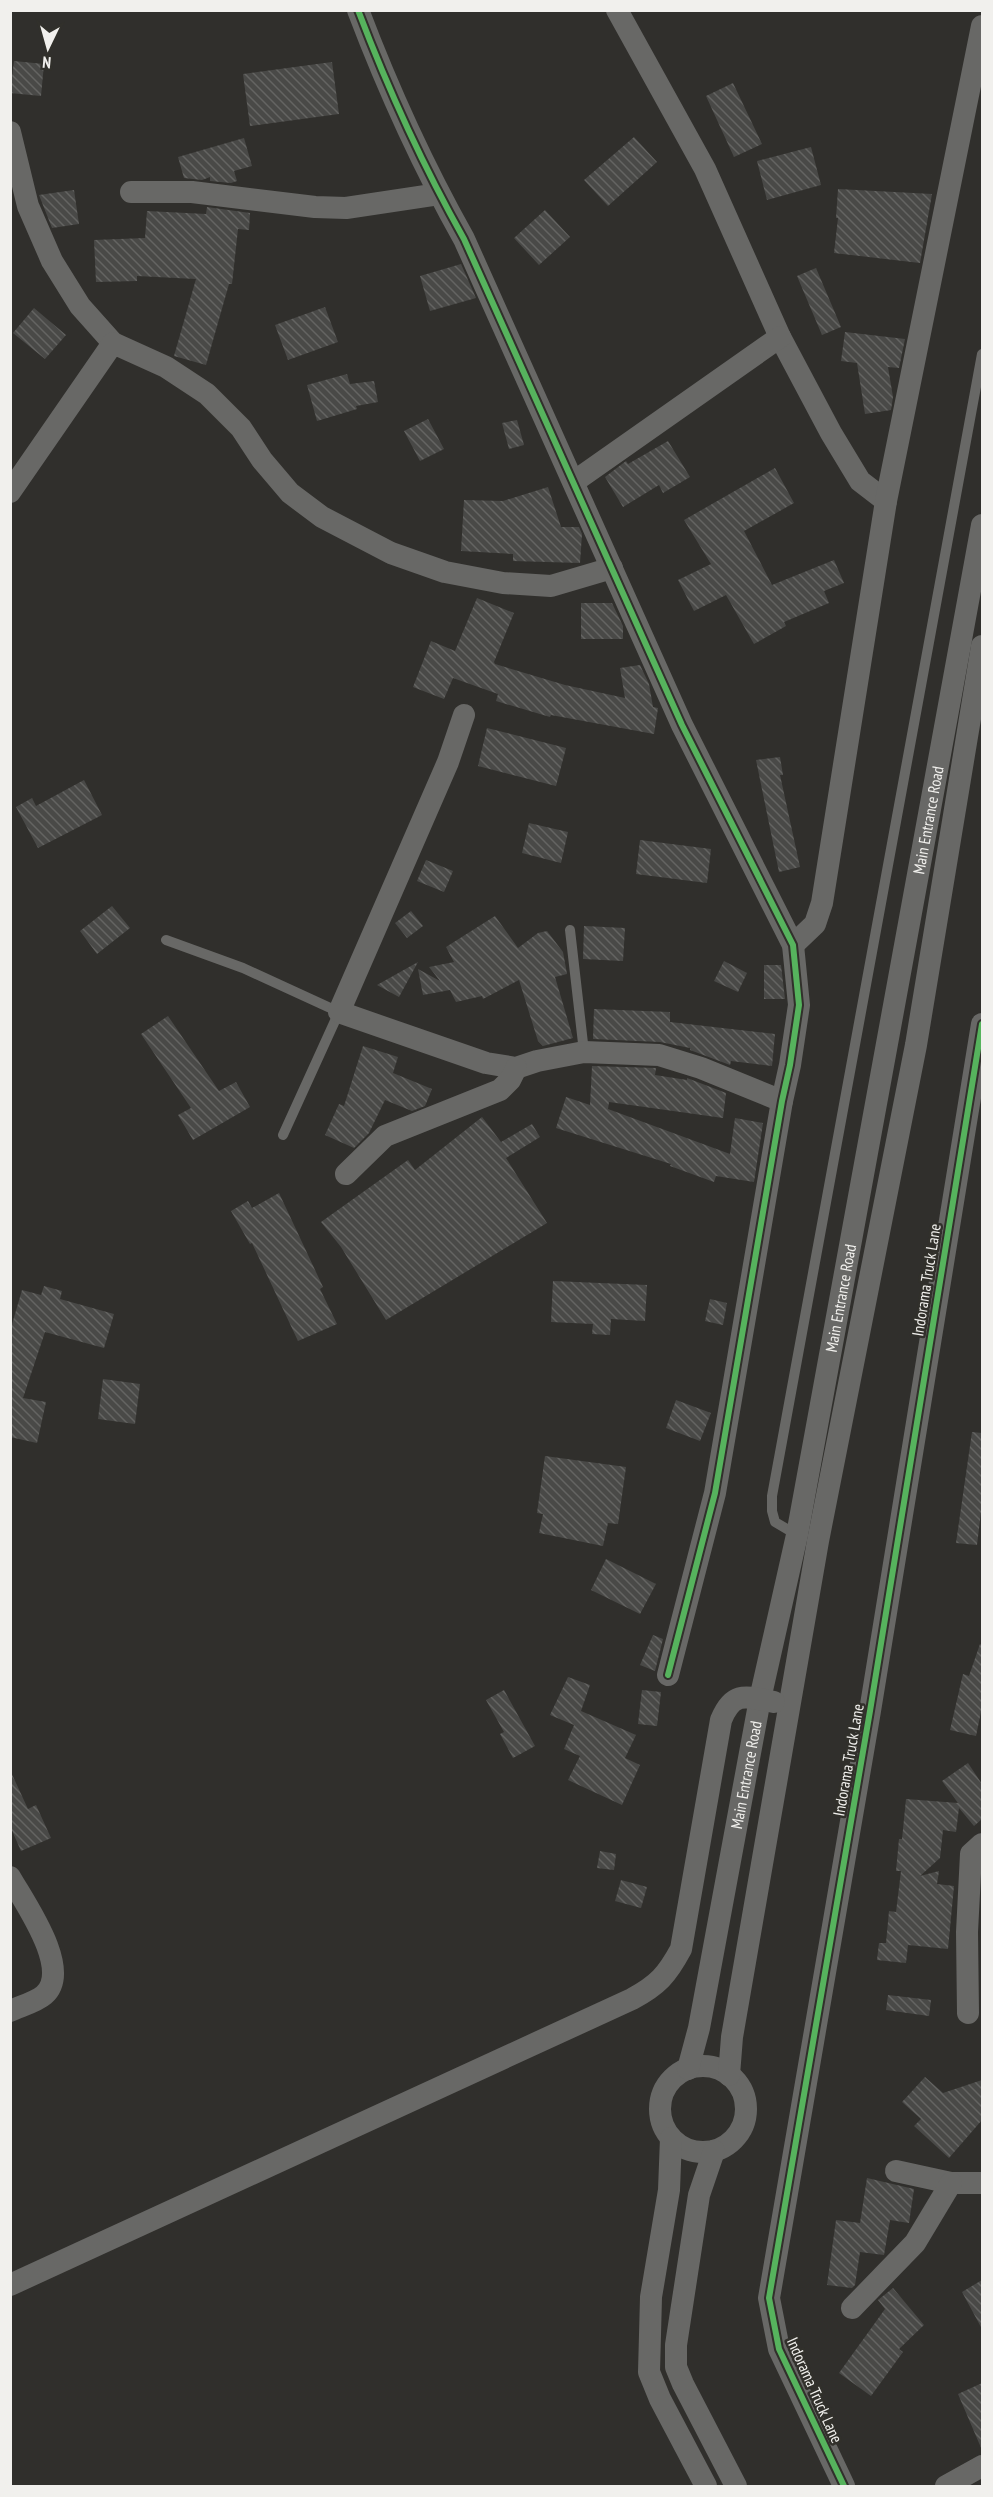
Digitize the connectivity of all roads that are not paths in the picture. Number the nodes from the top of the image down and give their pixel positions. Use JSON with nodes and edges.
{"nodes":[{"id":1,"x":358,"y":10,"type":"edge"},
{"id":2,"x":617,"y":10,"type":"edge"},
{"id":3,"x":982,"y":26,"type":"edge"},
{"id":4,"x":10,"y":132,"type":"edge"},
{"id":5,"x":131,"y":192,"type":"dead end"},
{"id":6,"x":439,"y":194,"type":"junction"},
{"id":7,"x":780,"y":337,"type":"junction"},
{"id":8,"x":113,"y":343,"type":"junction"},
{"id":9,"x":982,"y":354,"type":"edge"},
{"id":10,"x":574,"y":482,"type":"junction"},
{"id":11,"x":10,"y":492,"type":"edge"},
{"id":12,"x":886,"y":501,"type":"junction"},
{"id":13,"x":982,"y":525,"type":"edge"},
{"id":14,"x":612,"y":568,"type":"junction"},
{"id":15,"x":982,"y":646,"type":"edge"},
{"id":16,"x":464,"y":715,"type":"dead end"},
{"id":17,"x":570,"y":930,"type":"dead end"},
{"id":18,"x":166,"y":940,"type":"dead end"},
{"id":19,"x":793,"y":945,"type":"junction"},
{"id":20,"x":339,"y":1012,"type":"junction"},
{"id":21,"x":982,"y":1024,"type":"edge"},
{"id":22,"x":584,"y":1052,"type":"junction"},
{"id":23,"x":516,"y":1068,"type":"junction"},
{"id":24,"x":782,"y":1101,"type":"junction"},
{"id":25,"x":283,"y":1135,"type":"dead end"},
{"id":26,"x":346,"y":1174,"type":"dead end"},
{"id":27,"x":807,"y":1538,"type":"junction"},
{"id":28,"x":668,"y":1676,"type":"dead end"},
{"id":29,"x":760,"y":1699,"type":"junction"},
{"id":30,"x":790,"y":1705,"type":"junction"},
{"id":31,"x":982,"y":1844,"type":"edge"},
{"id":32,"x":10,"y":1877,"type":"edge"},
{"id":33,"x":10,"y":2011,"type":"edge"},
{"id":34,"x":968,"y":2013,"type":"dead end"},
{"id":35,"x":688,"y":2069,"type":"junction"},
{"id":36,"x":729,"y":2074,"type":"junction"},
{"id":37,"x":671,"y":2138,"type":"junction"},
{"id":38,"x":714,"y":2151,"type":"junction"},
{"id":39,"x":896,"y":2171,"type":"dead end"},
{"id":40,"x":951,"y":2182,"type":"junction"},
{"id":41,"x":982,"y":2183,"type":"edge"},
{"id":42,"x":10,"y":2285,"type":"edge"},
{"id":43,"x":852,"y":2308,"type":"dead end"},
{"id":44,"x":982,"y":2466,"type":"edge"},
{"id":45,"x":706,"y":2487,"type":"edge"},
{"id":46,"x":736,"y":2487,"type":"edge"},
{"id":47,"x":844,"y":2487,"type":"edge"},
{"id":48,"x":946,"y":2487,"type":"edge"}],
"edges":[{"from":1,"to":6,"type":"street"},
{"from":2,"to":7,"type":"street"},
{"from":3,"to":12,"type":"street"},
{"from":4,"to":8,"type":"street"},
{"from":5,"to":6,"type":"street"},
{"from":6,"to":10,"type":"street"},
{"from":7,"to":10,"type":"street"},
{"from":7,"to":12,"type":"street"},
{"from":8,"to":11,"type":"street"},
{"from":8,"to":14,"type":"street"},
{"from":9,"to":27,"type":"lane"},
{"from":10,"to":14,"type":"street"},
{"from":12,"to":19,"type":"street"},
{"from":13,"to":27,"type":"street","name":"Main Entrance Road"},
{"from":14,"to":19,"type":"street"},
{"from":15,"to":27,"type":"street"},
{"from":16,"to":20,"type":"street"},
{"from":17,"to":22,"type":"lane"},
{"from":18,"to":20,"type":"lane"},
{"from":19,"to":24,"type":"street"},
{"from":20,"to":23,"type":"street"},
{"from":20,"to":25,"type":"lane"},
{"from":21,"to":47,"type":"street","name":"Indorama Truck Lane"},
{"from":22,"to":23,"type":"street"},
{"from":22,"to":24,"type":"street"},
{"from":23,"to":26,"type":"street"},
{"from":24,"to":28,"type":"street"},
{"from":27,"to":29,"type":"street","name":"Main Entrance Road"},
{"from":27,"to":30,"type":"street"},
{"from":29,"to":30,"type":"street"},
{"from":29,"to":35,"type":"street","name":"Main Entrance Road"},
{"from":29,"to":42,"type":"street"},
{"from":30,"to":36,"type":"street"},
{"from":31,"to":34,"type":"street"},
{"from":32,"to":33,"type":"street"},
{"from":35,"to":36,"type":"street"},
{"from":35,"to":37,"type":"street"},
{"from":36,"to":38,"type":"street"},
{"from":37,"to":38,"type":"street"},
{"from":37,"to":45,"type":"street"},
{"from":38,"to":46,"type":"street"},
{"from":39,"to":40,"type":"street"},
{"from":40,"to":41,"type":"street"},
{"from":40,"to":43,"type":"street"},
{"from":44,"to":48,"type":"street"}]}
